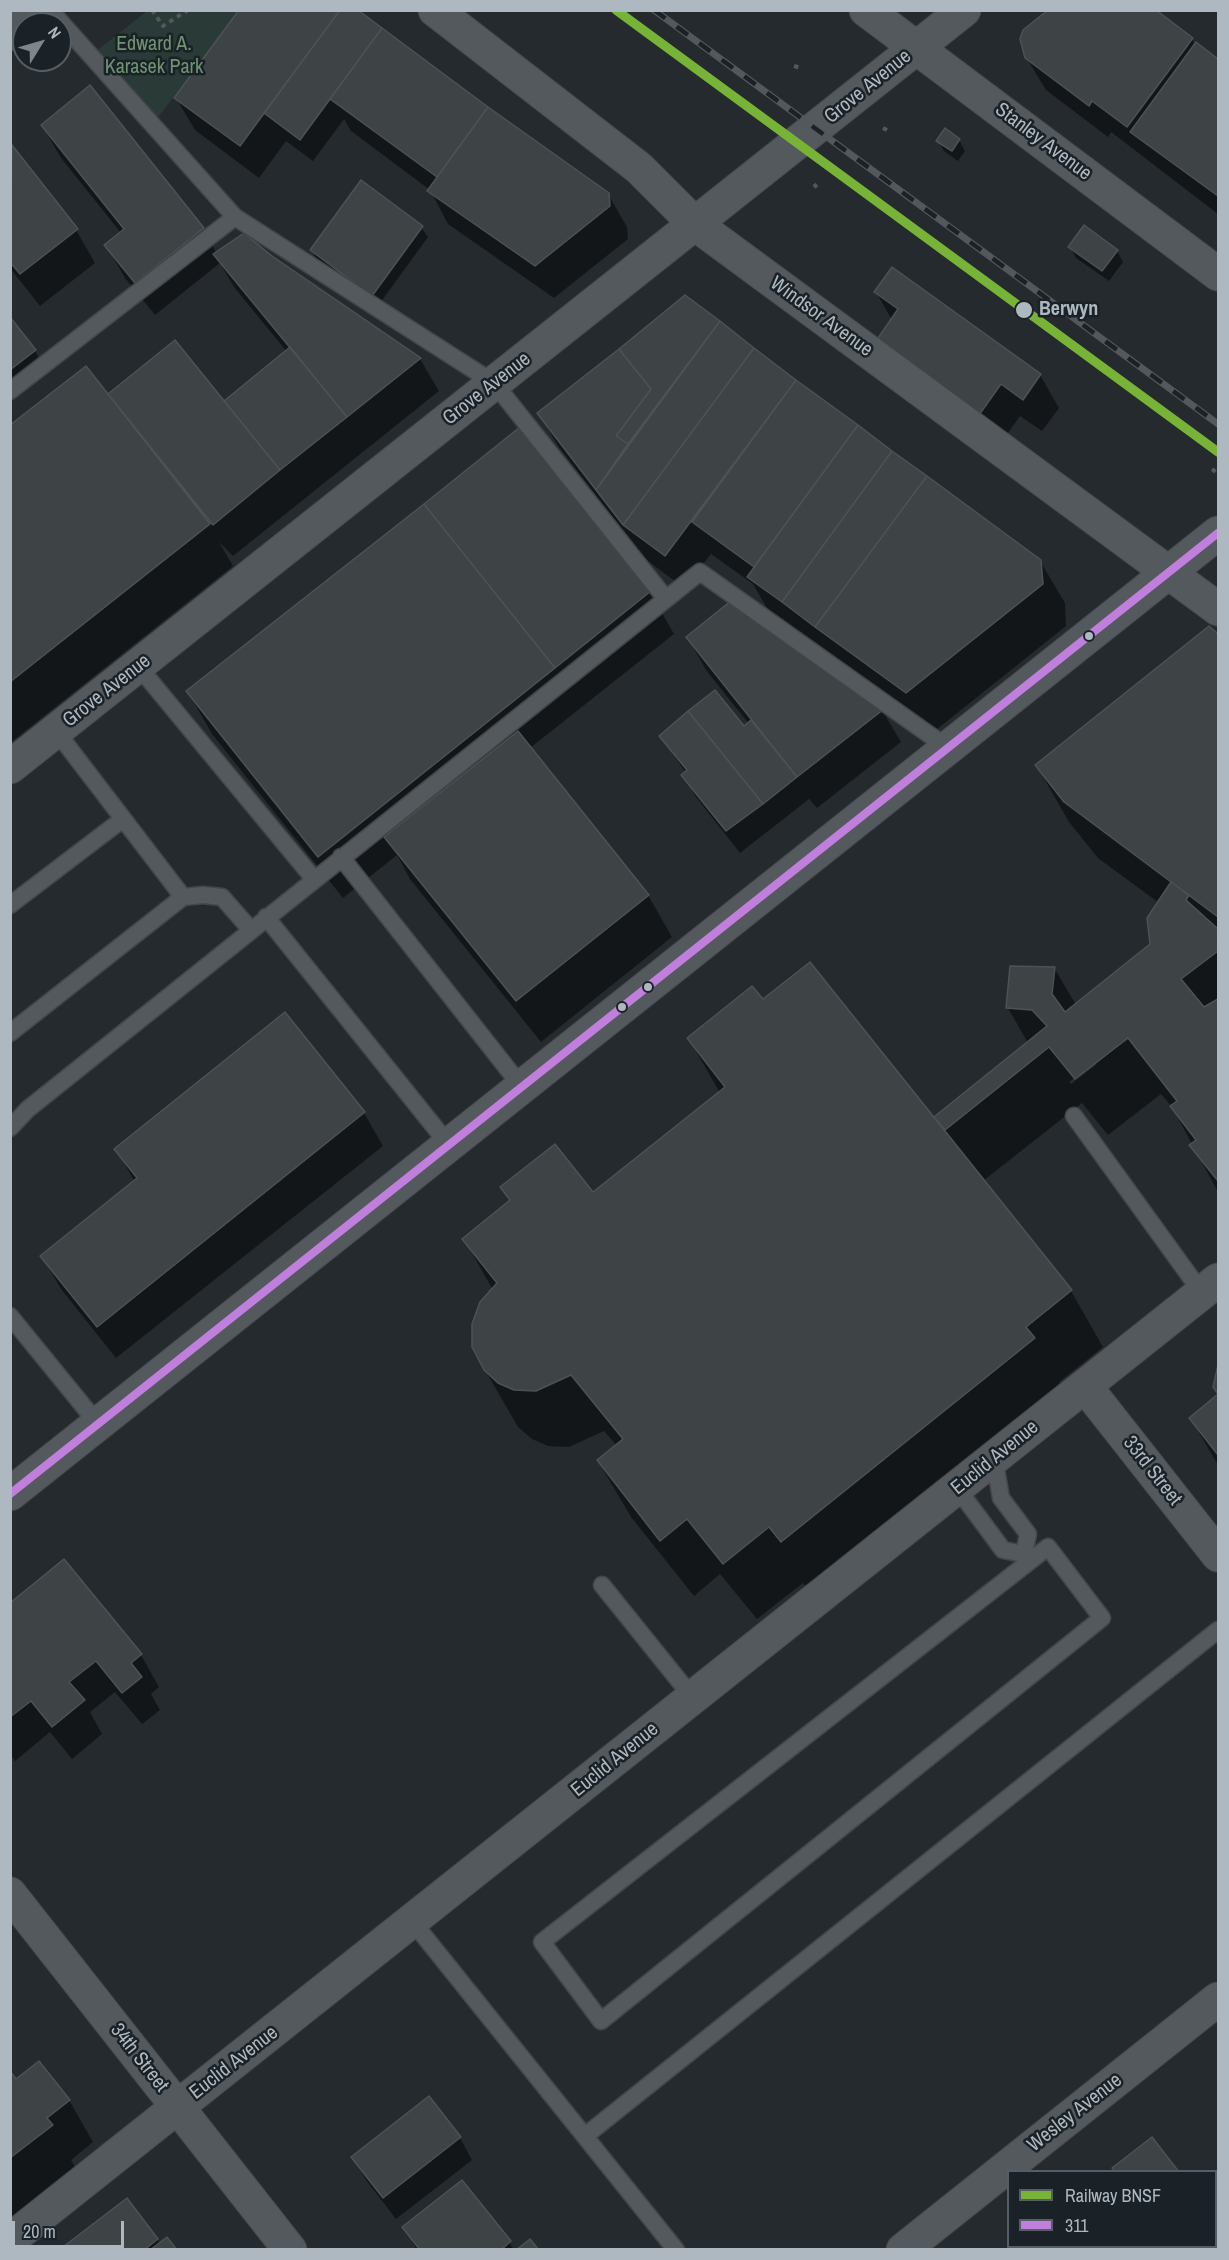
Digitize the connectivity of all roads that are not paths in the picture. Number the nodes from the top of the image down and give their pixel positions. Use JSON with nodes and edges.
{"nodes":[{"id":1,"x":40,"y":10,"type":"edge"},
{"id":2,"x":50,"y":10,"type":"edge"},
{"id":3,"x":435,"y":10,"type":"edge"},
{"id":4,"x":866,"y":10,"type":"edge"},
{"id":5,"x":964,"y":10,"type":"edge"},
{"id":6,"x":10,"y":34,"type":"edge"},
{"id":7,"x":917,"y":48,"type":"junction"},
{"id":8,"x":235,"y":217,"type":"junction"},
{"id":9,"x":695,"y":224,"type":"junction"},
{"id":10,"x":1218,"y":274,"type":"edge"},
{"id":11,"x":494,"y":383,"type":"junction"},
{"id":12,"x":10,"y":391,"type":"edge"},
{"id":13,"x":1218,"y":533,"type":"edge"},
{"id":14,"x":1168,"y":573,"type":"junction"},
{"id":15,"x":666,"y":599,"type":"junction"},
{"id":16,"x":1218,"y":609,"type":"edge"},
{"id":17,"x":138,"y":666,"type":"junction"},
{"id":18,"x":56,"y":731,"type":"junction"},
{"id":19,"x":948,"y":748,"type":"junction"},
{"id":20,"x":10,"y":767,"type":"edge"},
{"id":21,"x":123,"y":819,"type":"junction"},
{"id":22,"x":341,"y":857,"type":"junction"},
{"id":23,"x":314,"y":879,"type":"junction"},
{"id":24,"x":183,"y":897,"type":"junction"},
{"id":25,"x":10,"y":905,"type":"edge"},
{"id":26,"x":266,"y":917,"type":"junction"},
{"id":27,"x":251,"y":930,"type":"junction"},
{"id":28,"x":10,"y":1033,"type":"edge"},
{"id":29,"x":522,"y":1087,"type":"junction"},
{"id":30,"x":1074,"y":1116,"type":"dead end"},
{"id":31,"x":10,"y":1128,"type":"edge"},
{"id":32,"x":449,"y":1145,"type":"junction"},
{"id":33,"x":1210,"y":1286,"type":"edge"},
{"id":34,"x":10,"y":1316,"type":"edge"},
{"id":35,"x":1085,"y":1386,"type":"junction"},
{"id":36,"x":98,"y":1424,"type":"junction"},
{"id":37,"x":994,"y":1458,"type":"junction"},
{"id":38,"x":957,"y":1488,"type":"junction"},
{"id":39,"x":10,"y":1494,"type":"edge"},
{"id":40,"x":1218,"y":1555,"type":"edge"},
{"id":41,"x":1027,"y":1557,"type":"junction"},
{"id":42,"x":602,"y":1584,"type":"dead end"},
{"id":43,"x":1218,"y":1630,"type":"edge"},
{"id":44,"x":693,"y":1698,"type":"junction"},
{"id":45,"x":10,"y":1894,"type":"edge"},
{"id":46,"x":412,"y":1921,"type":"junction"},
{"id":47,"x":1218,"y":1999,"type":"edge"},
{"id":48,"x":178,"y":2107,"type":"junction"},
{"id":49,"x":585,"y":2136,"type":"junction"},
{"id":50,"x":1018,"y":2170,"type":"edge"},
{"id":51,"x":1001,"y":2185,"type":"edge"},
{"id":52,"x":10,"y":2240,"type":"edge"},
{"id":53,"x":290,"y":2250,"type":"edge"},
{"id":54,"x":676,"y":2250,"type":"edge"},
{"id":55,"x":903,"y":2250,"type":"edge"}],
"edges":[{"from":1,"to":6,"type":"street"},
{"from":2,"to":8,"type":"lane"},
{"from":3,"to":9,"type":"street","name":"Windsor Avenue"},
{"from":4,"to":7,"type":"street","name":"Stanley Avenue"},
{"from":5,"to":7,"type":"street","name":"Grove Avenue"},
{"from":7,"to":9,"type":"street","name":"Grove Avenue"},
{"from":7,"to":10,"type":"street","name":"Stanley Avenue"},
{"from":8,"to":11,"type":"lane"},
{"from":8,"to":12,"type":"lane"},
{"from":9,"to":11,"type":"street","name":"Grove Avenue"},
{"from":9,"to":14,"type":"street","name":"Windsor Avenue"},
{"from":11,"to":15,"type":"lane"},
{"from":11,"to":17,"type":"street","name":"Grove Avenue"},
{"from":13,"to":14,"type":"street"},
{"from":14,"to":16,"type":"street","name":"Windsor Avenue"},
{"from":14,"to":19,"type":"street"},
{"from":15,"to":19,"type":"lane"},
{"from":15,"to":22,"type":"lane"},
{"from":17,"to":18,"type":"street","name":"Grove Avenue"},
{"from":17,"to":23,"type":"lane"},
{"from":18,"to":20,"type":"street","name":"Grove Avenue"},
{"from":18,"to":21,"type":"lane"},
{"from":19,"to":29,"type":"street"},
{"from":21,"to":24,"type":"lane"},
{"from":21,"to":25,"type":"lane"},
{"from":22,"to":23,"type":"lane"},
{"from":22,"to":29,"type":"lane"},
{"from":23,"to":26,"type":"lane"},
{"from":24,"to":27,"type":"lane"},
{"from":24,"to":28,"type":"lane"},
{"from":26,"to":27,"type":"lane"},
{"from":26,"to":32,"type":"lane"},
{"from":27,"to":31,"type":"lane"},
{"from":29,"to":32,"type":"street"},
{"from":30,"to":33,"type":"lane"},
{"from":32,"to":36,"type":"street"},
{"from":33,"to":35,"type":"street","name":"Euclid Avenue"},
{"from":34,"to":36,"type":"lane"},
{"from":35,"to":37,"type":"street","name":"Euclid Avenue"},
{"from":35,"to":40,"type":"street","name":"33rd Street"},
{"from":36,"to":39,"type":"street"},
{"from":37,"to":38,"type":"street","name":"Euclid Avenue"},
{"from":37,"to":41,"type":"lane"},
{"from":38,"to":41,"type":"lane"},
{"from":38,"to":44,"type":"street","name":"Euclid Avenue"},
{"from":41,"to":41,"type":"lane"},
{"from":42,"to":44,"type":"lane"},
{"from":43,"to":49,"type":"lane"},
{"from":44,"to":46,"type":"street","name":"Euclid Avenue"},
{"from":45,"to":48,"type":"street","name":"34th Street"},
{"from":46,"to":48,"type":"street","name":"Euclid Avenue"},
{"from":46,"to":49,"type":"lane"},
{"from":47,"to":50,"type":"street","name":"Wesley Avenue"},
{"from":48,"to":52,"type":"street","name":"Euclid Avenue"},
{"from":48,"to":53,"type":"street","name":"34th Street"},
{"from":49,"to":54,"type":"lane"},
{"from":51,"to":55,"type":"street","name":"Wesley Avenue"}]}
